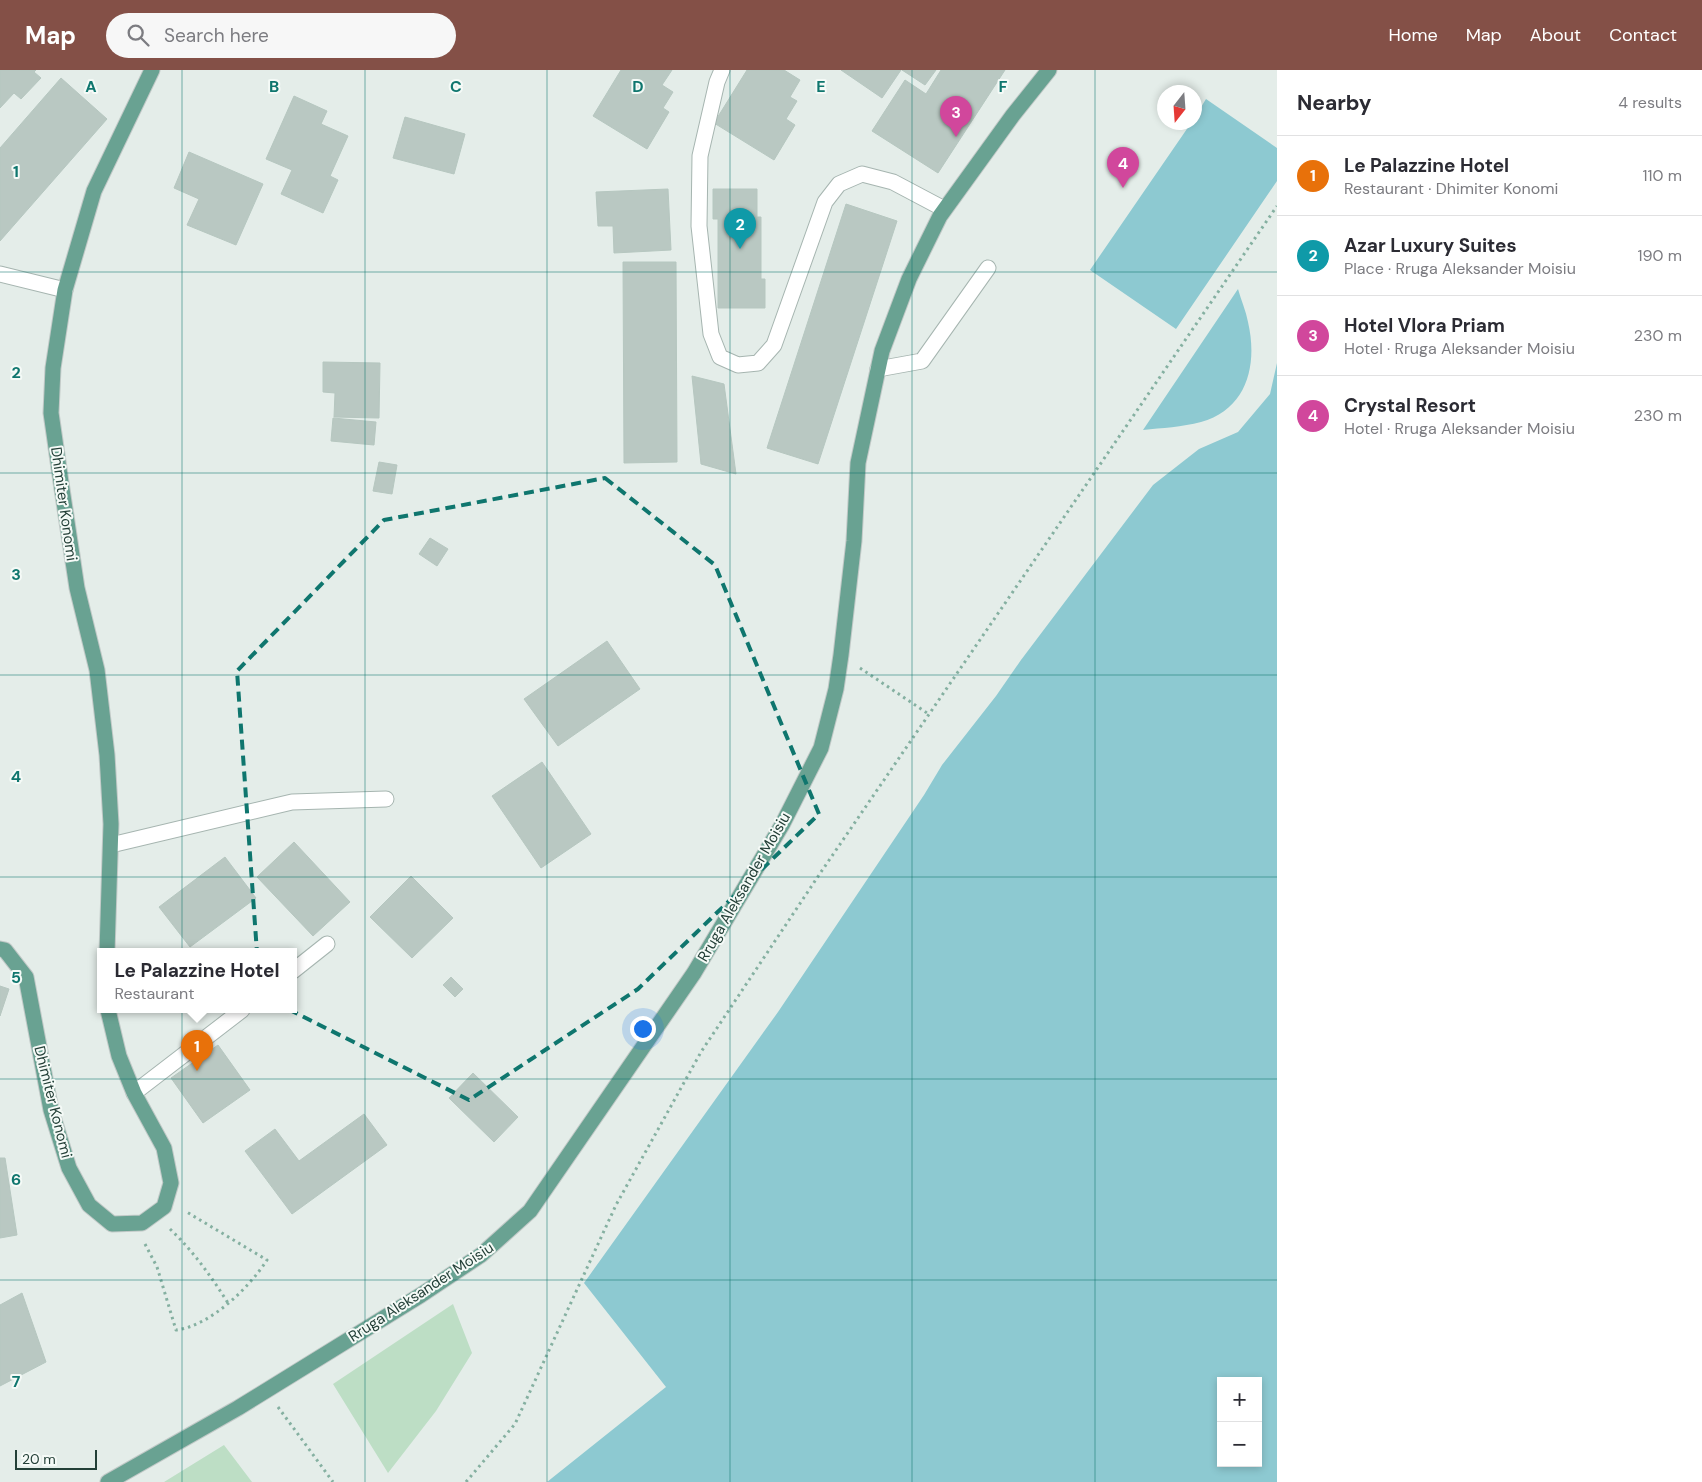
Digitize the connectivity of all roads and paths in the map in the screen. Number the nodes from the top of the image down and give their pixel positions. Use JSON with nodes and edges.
{"nodes":[{"id":1,"x":152,"y":70,"type":"edge"},
{"id":2,"x":722,"y":70,"type":"edge"},
{"id":3,"x":1049,"y":70,"type":"edge"},
{"id":4,"x":1277,"y":206,"type":"edge"},
{"id":5,"x":944,"y":209,"type":"junction"},
{"id":6,"x":988,"y":268,"type":"dead end"},
{"id":7,"x":0,"y":274,"type":"edge"},
{"id":8,"x":65,"y":290,"type":"junction"},
{"id":9,"x":878,"y":369,"type":"junction"},
{"id":10,"x":841,"y":655,"type":"junction"},
{"id":11,"x":930,"y":715,"type":"junction"},
{"id":12,"x":386,"y":799,"type":"dead end"},
{"id":13,"x":111,"y":845,"type":"junction"},
{"id":14,"x":327,"y":944,"type":"dead end"},
{"id":15,"x":107,"y":948,"type":"edge"},
{"id":16,"x":0,"y":949,"type":"edge"},
{"id":17,"x":297,"y":968,"type":"edge"},
{"id":18,"x":109,"y":1013,"type":"edge"},
{"id":19,"x":238,"y":1013,"type":"edge"},
{"id":20,"x":134,"y":1093,"type":"junction"},
{"id":21,"x":166,"y":1199,"type":"junction"},
{"id":22,"x":154,"y":1214,"type":"junction"},
{"id":23,"x":135,"y":1223,"type":"junction"},
{"id":24,"x":228,"y":1303,"type":"junction"},
{"id":25,"x":280,"y":1410,"type":"dead end"},
{"id":26,"x":108,"y":1482,"type":"edge"},
{"id":27,"x":333,"y":1482,"type":"edge"},
{"id":28,"x":466,"y":1482,"type":"edge"}],
"edges":[{"from":1,"to":8,"type":"main road","name":"Dhimiter Konomi"},
{"from":2,"to":5,"type":"street"},
{"from":3,"to":5,"type":"main road","name":"Rruga Aleksander Moisiu"},
{"from":4,"to":11,"type":"path"},
{"from":5,"to":9,"type":"main road","name":"Rruga Aleksander Moisiu"},
{"from":6,"to":9,"type":"street"},
{"from":7,"to":8,"type":"street"},
{"from":8,"to":13,"type":"main road","name":"Dhimiter Konomi"},
{"from":9,"to":10,"type":"main road","name":"Rruga Aleksander Moisiu"},
{"from":10,"to":11,"type":"path"},
{"from":10,"to":26,"type":"main road","name":"Rruga Aleksander Moisiu"},
{"from":11,"to":28,"type":"path"},
{"from":12,"to":13,"type":"street"},
{"from":13,"to":15,"type":"main road","name":"Dhimiter Konomi"},
{"from":14,"to":17,"type":"street"},
{"from":16,"to":23,"type":"main road","name":"Dhimiter Konomi"},
{"from":18,"to":20,"type":"main road"},
{"from":19,"to":20,"type":"street"},
{"from":20,"to":21,"type":"main road"},
{"from":21,"to":22,"type":"main road","name":"Dhimiter Konomi"},
{"from":21,"to":24,"type":"path"},
{"from":22,"to":23,"type":"main road","name":"Dhimiter Konomi"},
{"from":22,"to":24,"type":"path"},
{"from":23,"to":24,"type":"path"},
{"from":25,"to":27,"type":"path"}]}
